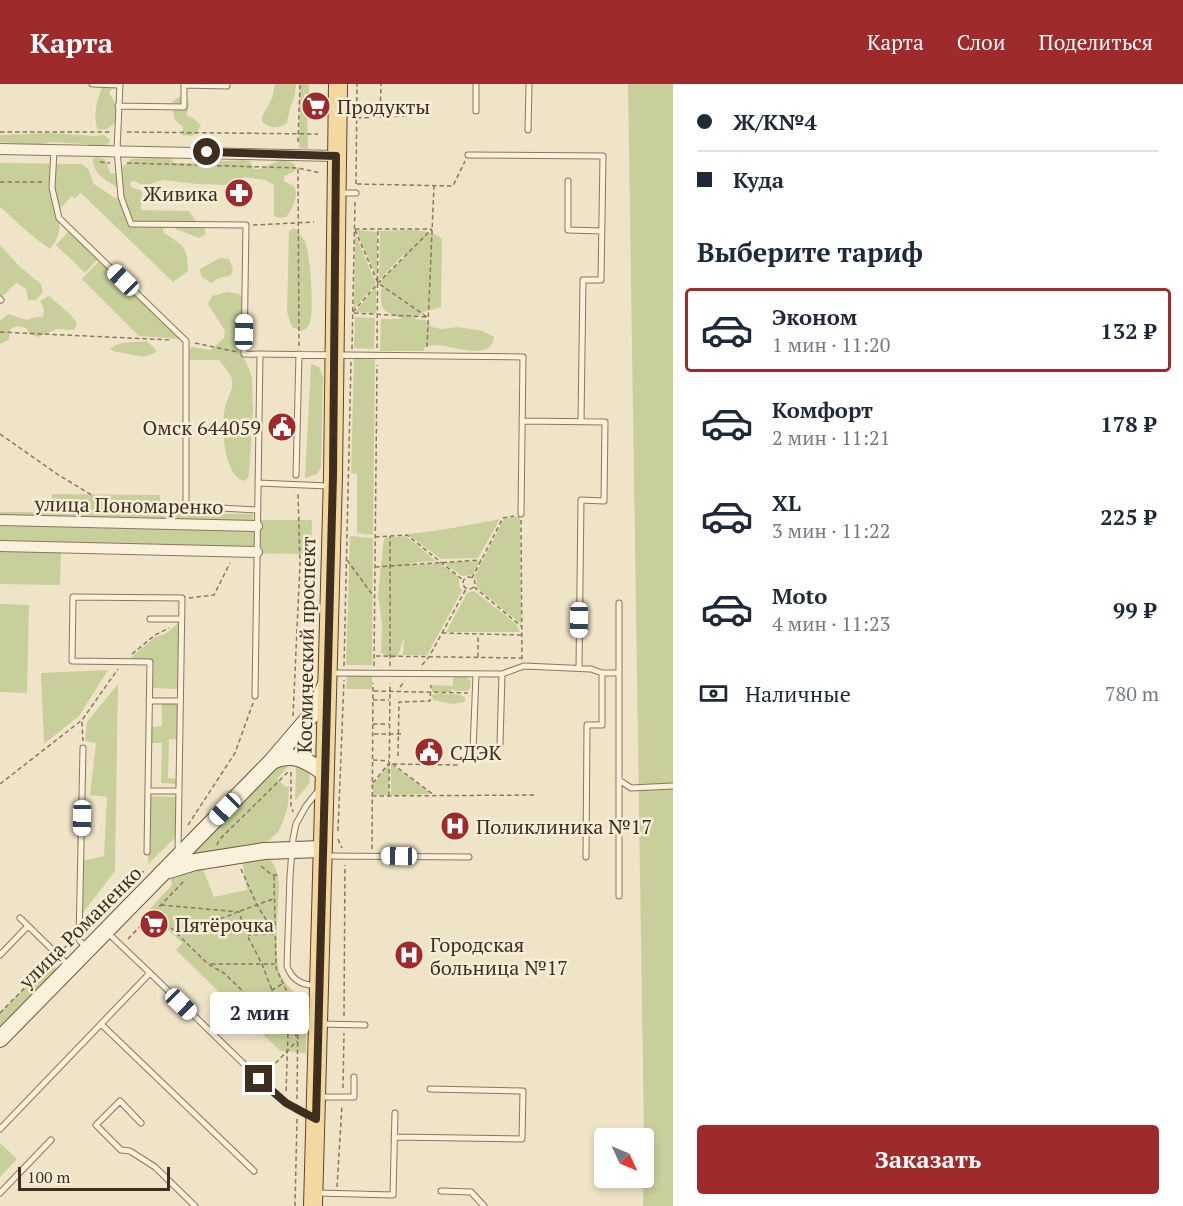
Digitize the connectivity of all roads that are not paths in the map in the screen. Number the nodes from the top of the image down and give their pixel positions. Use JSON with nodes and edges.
{"nodes":[{"id":1,"x":92,"y":84,"type":"edge"},
{"id":2,"x":119,"y":84,"type":"edge"},
{"id":3,"x":227,"y":84,"type":"edge"},
{"id":4,"x":338,"y":84,"type":"edge"},
{"id":5,"x":476,"y":84,"type":"edge"},
{"id":6,"x":528,"y":84,"type":"edge"},
{"id":7,"x":118,"y":106,"type":"junction"},
{"id":8,"x":476,"y":111,"type":"dead end"},
{"id":9,"x":528,"y":130,"type":"dead end"},
{"id":10,"x":0,"y":149,"type":"edge"},
{"id":11,"x":54,"y":150,"type":"junction"},
{"id":12,"x":117,"y":150,"type":"junction"},
{"id":13,"x":468,"y":154,"type":"road end"},
{"id":14,"x":336,"y":156,"type":"junction"},
{"id":15,"x":568,"y":181,"type":"dead end"},
{"id":16,"x":336,"y":193,"type":"junction"},
{"id":17,"x":356,"y":193,"type":"road end"},
{"id":18,"x":602,"y":231,"type":"junction"},
{"id":19,"x":260,"y":354,"type":"junction"},
{"id":20,"x":299,"y":354,"type":"junction"},
{"id":21,"x":343,"y":355,"type":"junction"},
{"id":22,"x":522,"y":421,"type":"junction"},
{"id":23,"x":581,"y":422,"type":"junction"},
{"id":24,"x":296,"y":474,"type":"dead end"},
{"id":25,"x":258,"y":483,"type":"junction"},
{"id":26,"x":333,"y":486,"type":"junction"},
{"id":27,"x":258,"y":510,"type":"junction"},
{"id":28,"x":521,"y":514,"type":"road end"},
{"id":29,"x":0,"y":520,"type":"edge"},
{"id":30,"x":257,"y":526,"type":"junction"},
{"id":31,"x":0,"y":546,"type":"edge"},
{"id":32,"x":257,"y":552,"type":"junction"},
{"id":33,"x":619,"y":603,"type":"dead end"},
{"id":34,"x":150,"y":619,"type":"dead end"},
{"id":35,"x":181,"y":619,"type":"junction"},
{"id":36,"x":579,"y":668,"type":"junction"},
{"id":37,"x":602,"y":673,"type":"junction"},
{"id":38,"x":619,"y":673,"type":"junction"},
{"id":39,"x":333,"y":674,"type":"junction"},
{"id":40,"x":476,"y":674,"type":"junction"},
{"id":41,"x":502,"y":674,"type":"junction"},
{"id":42,"x":255,"y":696,"type":"road end"},
{"id":43,"x":149,"y":701,"type":"junction"},
{"id":44,"x":180,"y":701,"type":"junction"},
{"id":45,"x":500,"y":744,"type":"dead end"},
{"id":46,"x":83,"y":748,"type":"road end"},
{"id":47,"x":473,"y":751,"type":"dead end"},
{"id":48,"x":272,"y":761,"type":"junction"},
{"id":49,"x":325,"y":778,"type":"junction"},
{"id":50,"x":619,"y":780,"type":"junction"},
{"id":51,"x":673,"y":786,"type":"edge"},
{"id":52,"x":148,"y":791,"type":"junction"},
{"id":53,"x":179,"y":791,"type":"junction"},
{"id":54,"x":292,"y":850,"type":"junction"},
{"id":55,"x":147,"y":852,"type":"dead end"},
{"id":56,"x":323,"y":852,"type":"junction"},
{"id":57,"x":469,"y":857,"type":"dead end"},
{"id":58,"x":586,"y":857,"type":"dead end"},
{"id":59,"x":178,"y":858,"type":"junction"},
{"id":60,"x":165,"y":871,"type":"junction"},
{"id":61,"x":619,"y":896,"type":"dead end"},
{"id":62,"x":20,"y":918,"type":"dead end"},
{"id":63,"x":28,"y":926,"type":"junction"},
{"id":64,"x":106,"y":931,"type":"junction"},
{"id":65,"x":88,"y":949,"type":"junction"},
{"id":66,"x":0,"y":955,"type":"edge"},
{"id":67,"x":70,"y":967,"type":"junction"},
{"id":68,"x":150,"y":974,"type":"junction"},
{"id":69,"x":319,"y":985,"type":"junction"},
{"id":70,"x":101,"y":1024,"type":"junction"},
{"id":71,"x":318,"y":1024,"type":"junction"},
{"id":72,"x":365,"y":1025,"type":"dead end"},
{"id":73,"x":0,"y":1039,"type":"edge"},
{"id":74,"x":354,"y":1077,"type":"dead end"},
{"id":75,"x":430,"y":1089,"type":"dead end"},
{"id":76,"x":317,"y":1097,"type":"junction"},
{"id":77,"x":395,"y":1113,"type":"dead end"},
{"id":78,"x":316,"y":1119,"type":"junction"},
{"id":79,"x":141,"y":1123,"type":"dead end"},
{"id":80,"x":0,"y":1128,"type":"edge"},
{"id":81,"x":394,"y":1137,"type":"junction"},
{"id":82,"x":51,"y":1140,"type":"dead end"},
{"id":83,"x":254,"y":1171,"type":"dead end"},
{"id":84,"x":441,"y":1191,"type":"dead end"},
{"id":85,"x":0,"y":1193,"type":"edge"},
{"id":86,"x":313,"y":1200,"type":"edge"},
{"id":87,"x":195,"y":1206,"type":"edge"},
{"id":88,"x":484,"y":1206,"type":"edge"}],
"edges":[{"from":1,"to":2,"type":"lane"},
{"from":2,"to":7,"type":"lane"},
{"from":3,"to":7,"type":"lane"},
{"from":4,"to":14,"type":"main road","name":"Космический проспект"},
{"from":5,"to":8,"type":"lane"},
{"from":6,"to":9,"type":"lane"},
{"from":7,"to":12,"type":"lane"},
{"from":10,"to":11,"type":"street"},
{"from":11,"to":12,"type":"street"},
{"from":11,"to":27,"type":"lane"},
{"from":12,"to":14,"type":"street"},
{"from":12,"to":19,"type":"lane"},
{"from":13,"to":18,"type":"lane"},
{"from":14,"to":16,"type":"main road","name":"Космический проспект"},
{"from":15,"to":18,"type":"lane"},
{"from":16,"to":17,"type":"lane"},
{"from":16,"to":21,"type":"main road","name":"Космический проспект"},
{"from":18,"to":23,"type":"lane"},
{"from":19,"to":20,"type":"lane"},
{"from":19,"to":25,"type":"lane"},
{"from":20,"to":21,"type":"lane"},
{"from":20,"to":24,"type":"lane"},
{"from":21,"to":22,"type":"lane"},
{"from":21,"to":26,"type":"main road","name":"Космический проспект"},
{"from":22,"to":23,"type":"lane"},
{"from":22,"to":28,"type":"lane"},
{"from":23,"to":36,"type":"lane"},
{"from":25,"to":26,"type":"lane"},
{"from":25,"to":27,"type":"lane"},
{"from":26,"to":39,"type":"main road","name":"Космический проспект"},
{"from":27,"to":30,"type":"lane"},
{"from":29,"to":30,"type":"street","name":"улица Пономаренко"},
{"from":30,"to":32,"type":"lane"},
{"from":31,"to":32,"type":"street"},
{"from":32,"to":42,"type":"lane"},
{"from":33,"to":38,"type":"lane"},
{"from":34,"to":35,"type":"lane"},
{"from":35,"to":43,"type":"lane"},
{"from":35,"to":44,"type":"lane"},
{"from":36,"to":37,"type":"lane"},
{"from":36,"to":41,"type":"lane"},
{"from":37,"to":38,"type":"lane"},
{"from":37,"to":58,"type":"lane"},
{"from":38,"to":50,"type":"lane"},
{"from":39,"to":40,"type":"lane"},
{"from":39,"to":48,"type":"main road","name":"улица Романенко"},
{"from":39,"to":49,"type":"main road","name":"Космический проспект"},
{"from":40,"to":41,"type":"lane"},
{"from":40,"to":47,"type":"lane"},
{"from":41,"to":45,"type":"lane"},
{"from":43,"to":44,"type":"lane"},
{"from":43,"to":52,"type":"lane"},
{"from":44,"to":53,"type":"lane"},
{"from":46,"to":65,"type":"lane"},
{"from":48,"to":49,"type":"main road"},
{"from":48,"to":59,"type":"main road","name":"улица Романенко"},
{"from":49,"to":54,"type":"lane"},
{"from":49,"to":56,"type":"main road","name":"Космический проспект"},
{"from":50,"to":51,"type":"lane"},
{"from":50,"to":61,"type":"lane"},
{"from":52,"to":53,"type":"lane"},
{"from":52,"to":55,"type":"lane"},
{"from":53,"to":59,"type":"lane"},
{"from":54,"to":56,"type":"main road","name":"улица Романенко"},
{"from":54,"to":60,"type":"main road","name":"улица Романенко"},
{"from":54,"to":69,"type":"lane"},
{"from":56,"to":57,"type":"lane"},
{"from":56,"to":69,"type":"main road","name":"Космический проспект"},
{"from":59,"to":60,"type":"main road","name":"улица Романенко"},
{"from":60,"to":64,"type":"main road","name":"улица Романенко"},
{"from":62,"to":63,"type":"lane"},
{"from":63,"to":66,"type":"lane"},
{"from":63,"to":67,"type":"lane"},
{"from":64,"to":65,"type":"main road","name":"улица Романенко"},
{"from":64,"to":68,"type":"lane"},
{"from":65,"to":67,"type":"main road","name":"улица Романенко"},
{"from":67,"to":73,"type":"main road","name":"улица Романенко"},
{"from":68,"to":70,"type":"lane"},
{"from":68,"to":78,"type":"lane"},
{"from":69,"to":71,"type":"main road","name":"Космический проспект"},
{"from":70,"to":80,"type":"lane"},
{"from":70,"to":83,"type":"lane"},
{"from":71,"to":72,"type":"lane"},
{"from":71,"to":76,"type":"main road","name":"Космический проспект"},
{"from":74,"to":76,"type":"lane"},
{"from":75,"to":81,"type":"lane"},
{"from":76,"to":78,"type":"main road","name":"Космический проспект"},
{"from":77,"to":81,"type":"lane"},
{"from":78,"to":86,"type":"main road","name":"Космический проспект"},
{"from":79,"to":87,"type":"lane"},
{"from":81,"to":86,"type":"lane"},
{"from":82,"to":85,"type":"lane"},
{"from":84,"to":88,"type":"lane"}]}
